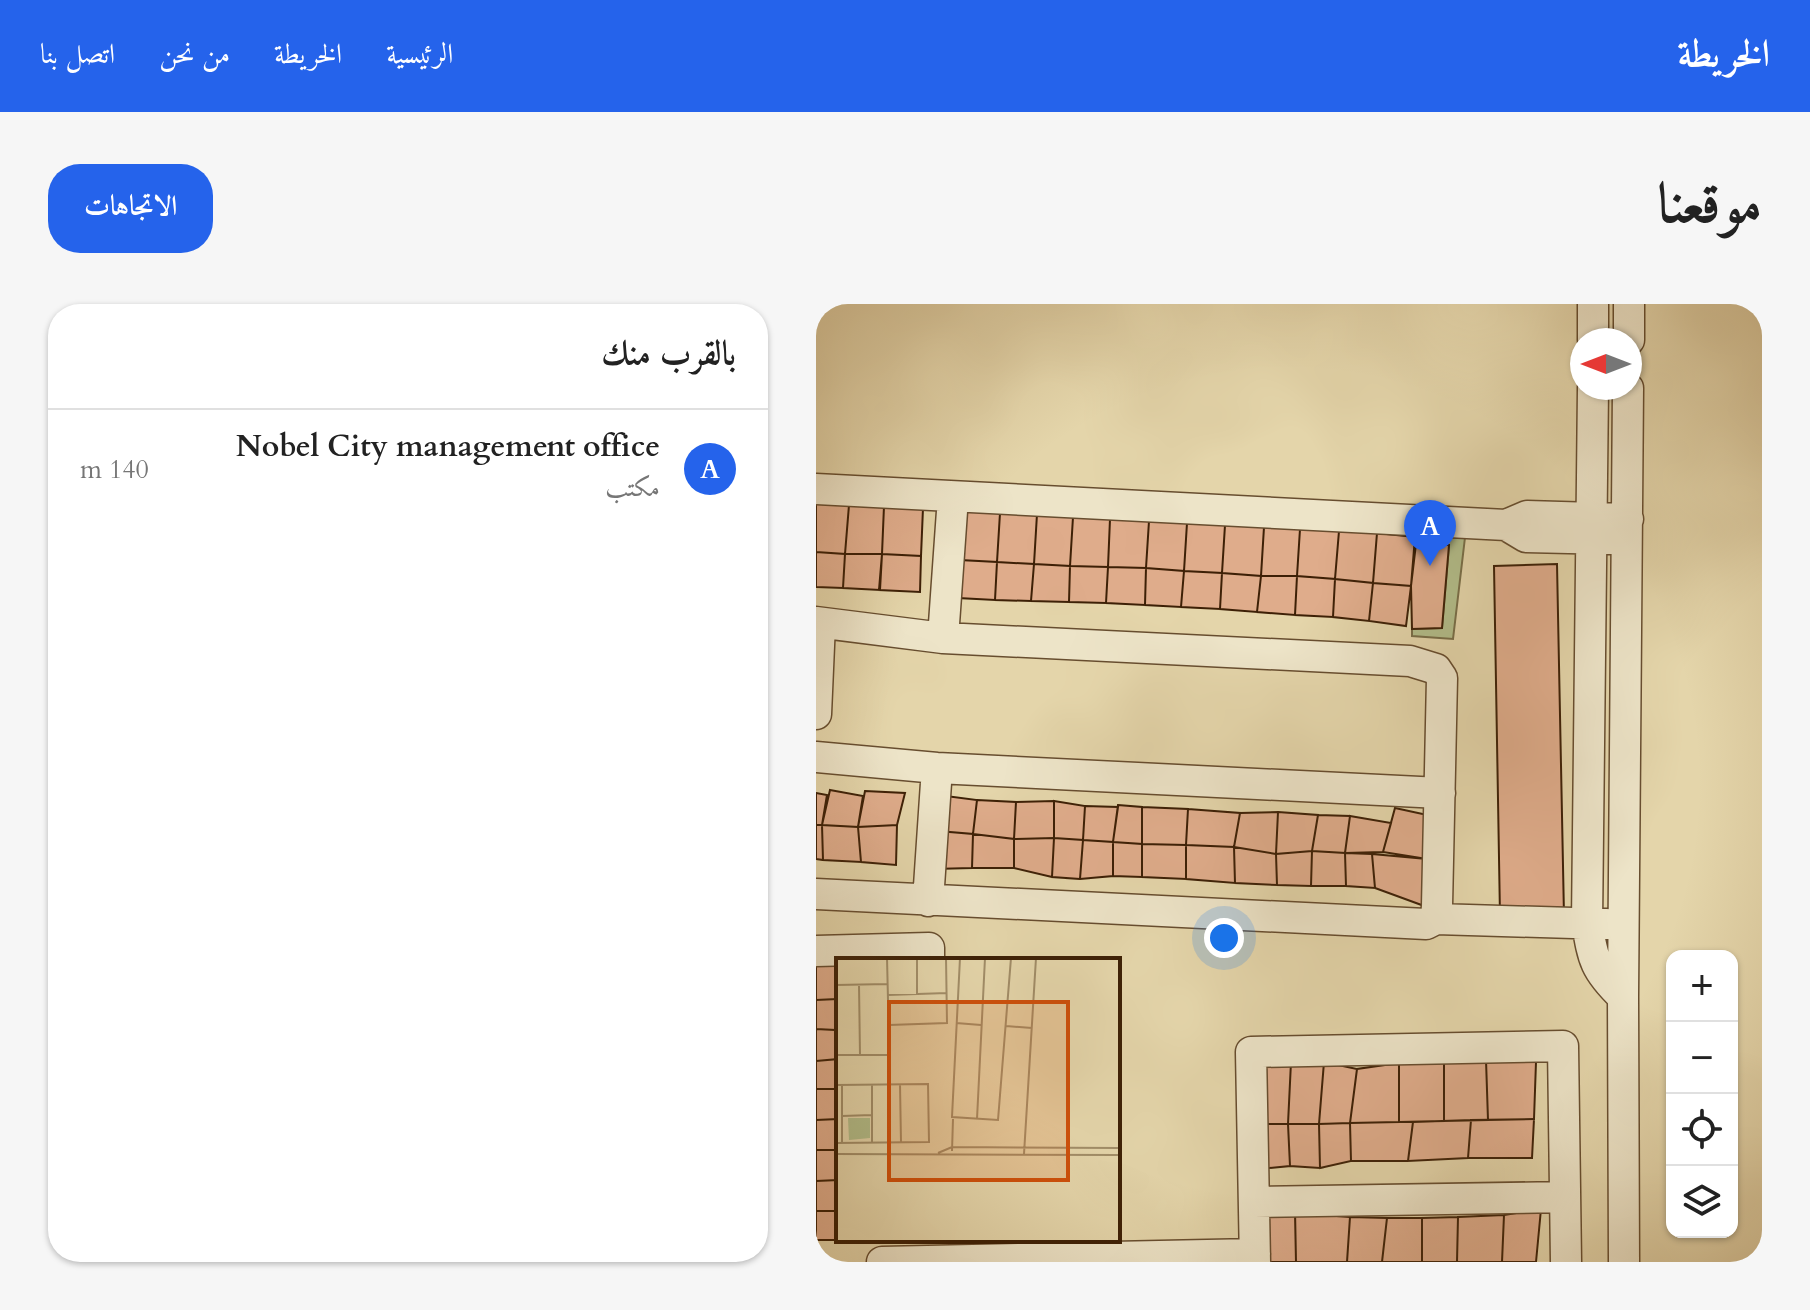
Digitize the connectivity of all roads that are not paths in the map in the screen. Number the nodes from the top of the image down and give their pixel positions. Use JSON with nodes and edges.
{"nodes":[{"id":1,"x":1593,"y":304,"type":"edge"},
{"id":2,"x":1629,"y":304,"type":"edge"},
{"id":3,"x":1593,"y":328,"type":"edge"},
{"id":4,"x":1629,"y":328,"type":"edge"},
{"id":5,"x":1593,"y":400,"type":"edge"},
{"id":6,"x":1628,"y":400,"type":"edge"},
{"id":7,"x":816,"y":489,"type":"edge"},
{"id":8,"x":953,"y":497,"type":"junction"},
{"id":9,"x":1593,"y":528,"type":"junction"},
{"id":10,"x":1628,"y":530,"type":"junction"},
{"id":11,"x":818,"y":623,"type":"edge"},
{"id":12,"x":943,"y":638,"type":"junction"},
{"id":13,"x":816,"y":714,"type":"edge"},
{"id":14,"x":816,"y":757,"type":"edge"},
{"id":15,"x":937,"y":768,"type":"junction"},
{"id":16,"x":1440,"y":793,"type":"junction"},
{"id":17,"x":816,"y":894,"type":"edge"},
{"id":18,"x":928,"y":901,"type":"junction"},
{"id":19,"x":1436,"y":919,"type":"junction"},
{"id":20,"x":1587,"y":923,"type":"junction"},
{"id":21,"x":1624,"y":925,"type":"junction"},
{"id":22,"x":816,"y":951,"type":"edge"},
{"id":23,"x":929,"y":958,"type":"edge"},
{"id":24,"x":1623,"y":997,"type":"junction"},
{"id":25,"x":1565,"y":1197,"type":"junction"},
{"id":26,"x":1254,"y":1202,"type":"junction"},
{"id":27,"x":937,"y":1250,"type":"edge"},
{"id":28,"x":1255,"y":1258,"type":"edge"},
{"id":29,"x":1095,"y":1260,"type":"edge"},
{"id":30,"x":882,"y":1262,"type":"edge"},
{"id":31,"x":1566,"y":1262,"type":"edge"},
{"id":32,"x":1624,"y":1262,"type":"edge"}],
"edges":[{"from":1,"to":3,"type":"street"},
{"from":2,"to":4,"type":"street"},
{"from":5,"to":9,"type":"street"},
{"from":6,"to":10,"type":"street"},
{"from":7,"to":8,"type":"street"},
{"from":8,"to":9,"type":"street"},
{"from":8,"to":12,"type":"street"},
{"from":9,"to":10,"type":"street"},
{"from":9,"to":20,"type":"street"},
{"from":10,"to":21,"type":"street"},
{"from":11,"to":12,"type":"street"},
{"from":11,"to":13,"type":"street"},
{"from":12,"to":16,"type":"street"},
{"from":14,"to":15,"type":"street"},
{"from":15,"to":16,"type":"street"},
{"from":15,"to":18,"type":"street"},
{"from":16,"to":19,"type":"street"},
{"from":17,"to":18,"type":"street"},
{"from":18,"to":19,"type":"street"},
{"from":19,"to":20,"type":"street"},
{"from":20,"to":21,"type":"street"},
{"from":20,"to":24,"type":"street"},
{"from":21,"to":24,"type":"street"},
{"from":22,"to":23,"type":"street"},
{"from":24,"to":32,"type":"street"},
{"from":25,"to":26,"type":"street"},
{"from":25,"to":26,"type":"street"},
{"from":25,"to":31,"type":"street"},
{"from":26,"to":28,"type":"street"},
{"from":27,"to":29,"type":"street"},
{"from":27,"to":30,"type":"street"},
{"from":28,"to":29,"type":"street"}]}
